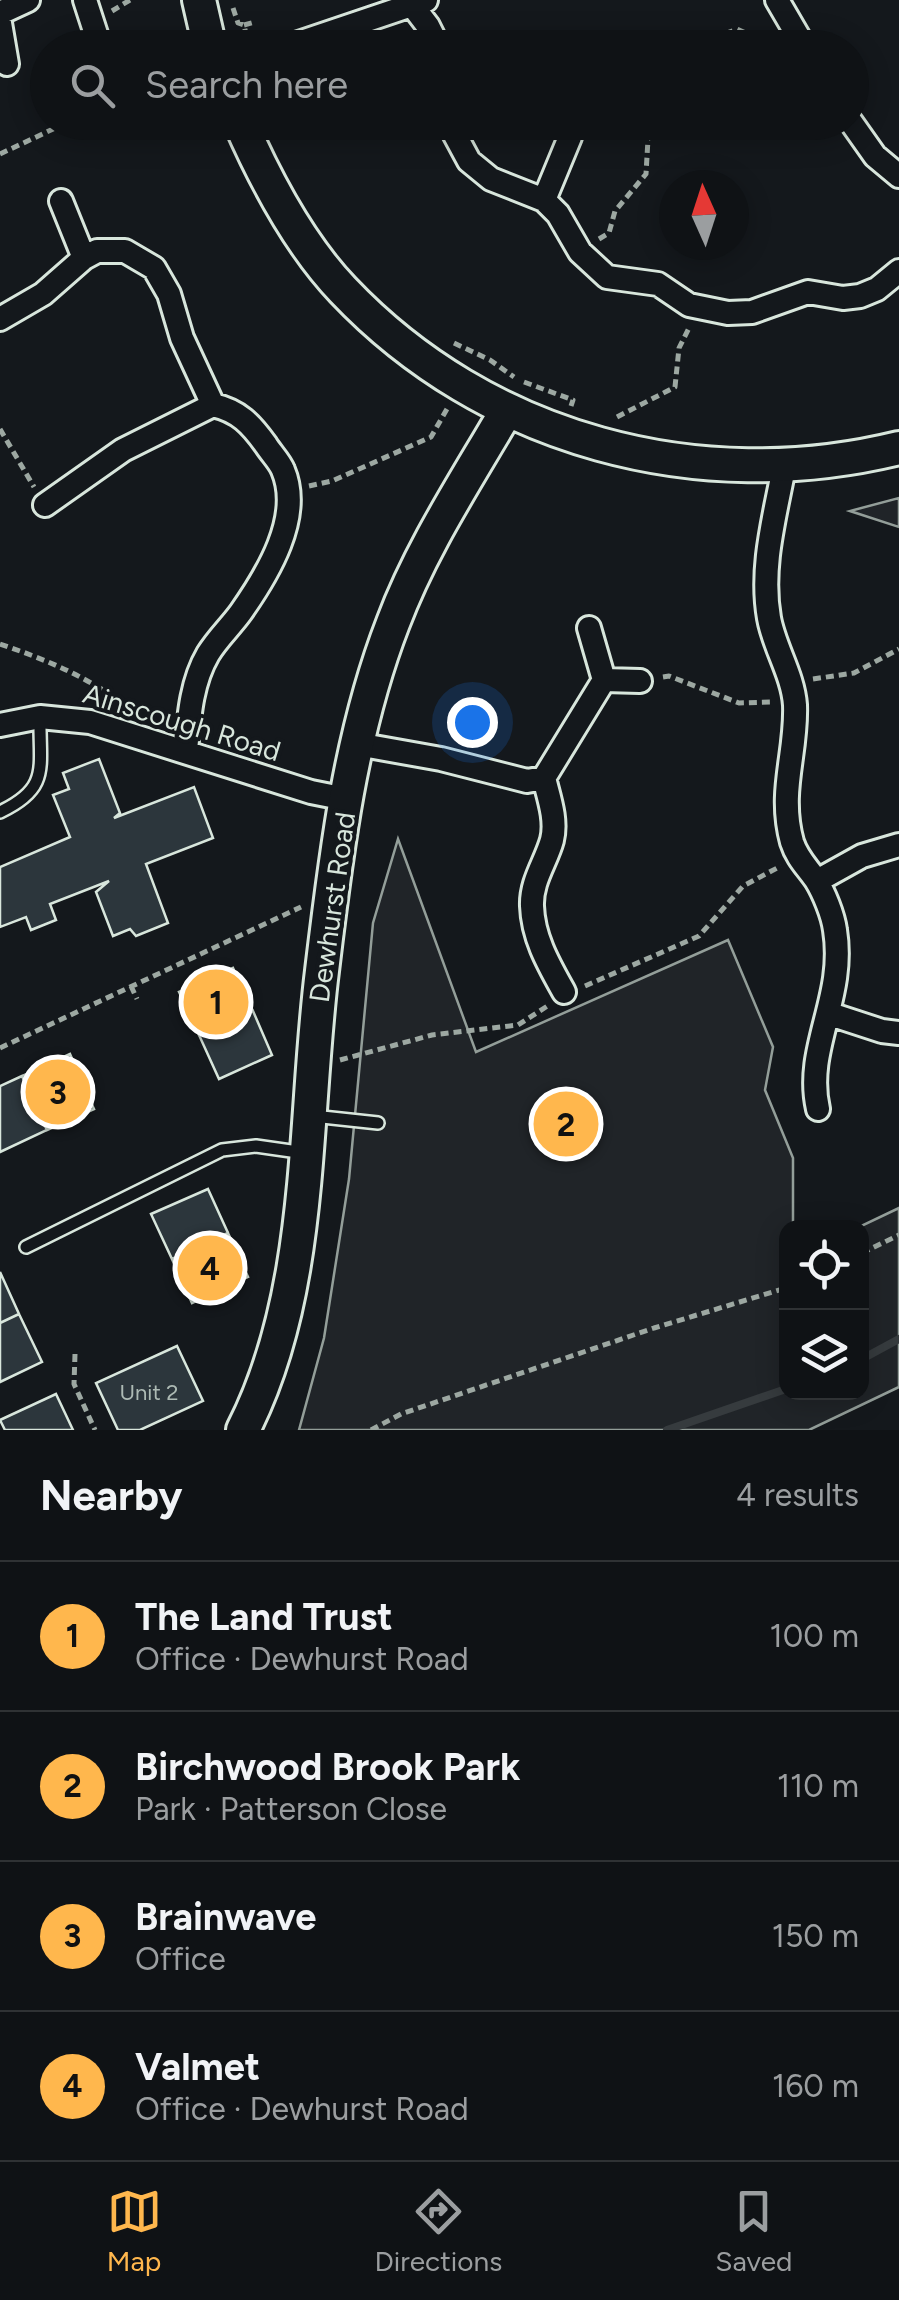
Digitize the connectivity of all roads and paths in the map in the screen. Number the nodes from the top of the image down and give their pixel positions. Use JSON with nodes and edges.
{"nodes":[{"id":1,"x":28,"y":0,"type":"edge"},
{"id":2,"x":84,"y":0,"type":"edge"},
{"id":3,"x":199,"y":0,"type":"edge"},
{"id":4,"x":230,"y":0,"type":"edge"},
{"id":5,"x":777,"y":0,"type":"edge"},
{"id":6,"x":419,"y":2,"type":"edge"},
{"id":7,"x":0,"y":13,"type":"edge"},
{"id":8,"x":256,"y":22,"type":"dead end"},
{"id":9,"x":0,"y":23,"type":"edge"},
{"id":10,"x":244,"y":25,"type":"junction"},
{"id":11,"x":95,"y":30,"type":"edge"},
{"id":12,"x":206,"y":30,"type":"edge"},
{"id":13,"x":245,"y":30,"type":"edge"},
{"id":14,"x":337,"y":30,"type":"edge"},
{"id":15,"x":430,"y":30,"type":"edge"},
{"id":16,"x":795,"y":30,"type":"edge"},
{"id":17,"x":7,"y":64,"type":"dead end"},
{"id":18,"x":30,"y":140,"type":"edge"},
{"id":19,"x":249,"y":140,"type":"edge"},
{"id":20,"x":458,"y":140,"type":"edge"},
{"id":21,"x":569,"y":140,"type":"edge"},
{"id":22,"x":648,"y":140,"type":"edge"},
{"id":23,"x":864,"y":140,"type":"edge"},
{"id":24,"x":0,"y":154,"type":"edge"},
{"id":25,"x":899,"y":176,"type":"edge"},
{"id":26,"x":61,"y":200,"type":"dead end"},
{"id":27,"x":544,"y":200,"type":"junction"},
{"id":28,"x":580,"y":252,"type":"junction"},
{"id":29,"x":84,"y":258,"type":"junction"},
{"id":30,"x":899,"y":272,"type":"edge"},
{"id":31,"x":699,"y":308,"type":"junction"},
{"id":32,"x":0,"y":319,"type":"edge"},
{"id":33,"x":444,"y":338,"type":"dead end"},
{"id":34,"x":573,"y":400,"type":"dead end"},
{"id":35,"x":213,"y":405,"type":"junction"},
{"id":36,"x":449,"y":406,"type":"dead end"},
{"id":37,"x":507,"y":410,"type":"junction"},
{"id":38,"x":614,"y":419,"type":"dead end"},
{"id":39,"x":0,"y":430,"type":"edge"},
{"id":40,"x":899,"y":448,"type":"edge"},
{"id":41,"x":784,"y":467,"type":"junction"},
{"id":42,"x":287,"y":491,"type":"junction"},
{"id":43,"x":45,"y":505,"type":"joint"},
{"id":44,"x":589,"y":628,"type":"dead end"},
{"id":45,"x":0,"y":644,"type":"edge"},
{"id":46,"x":899,"y":649,"type":"edge"},
{"id":47,"x":604,"y":680,"type":"junction"},
{"id":48,"x":640,"y":680,"type":"joint"},
{"id":49,"x":806,"y":680,"type":"dead end"},
{"id":50,"x":780,"y":701,"type":"dead end"},
{"id":51,"x":40,"y":717,"type":"junction"},
{"id":52,"x":0,"y":726,"type":"edge"},
{"id":53,"x":122,"y":731,"type":"junction"},
{"id":54,"x":357,"y":744,"type":"junction"},
{"id":55,"x":186,"y":751,"type":"junction"},
{"id":56,"x":544,"y":778,"type":"junction"},
{"id":57,"x":346,"y":799,"type":"junction"},
{"id":58,"x":0,"y":812,"type":"edge"},
{"id":59,"x":899,"y":845,"type":"edge"},
{"id":60,"x":817,"y":881,"type":"junction"},
{"id":61,"x":332,"y":892,"type":"junction"},
{"id":62,"x":131,"y":986,"type":"junction"},
{"id":63,"x":564,"y":992,"type":"dead end"},
{"id":64,"x":138,"y":999,"type":"dead end"},
{"id":65,"x":830,"y":1014,"type":"junction"},
{"id":66,"x":899,"y":1033,"type":"edge"},
{"id":67,"x":0,"y":1048,"type":"edge"},
{"id":68,"x":818,"y":1109,"type":"dead end"},
{"id":69,"x":308,"y":1116,"type":"junction"},
{"id":70,"x":378,"y":1123,"type":"dead end"},
{"id":71,"x":305,"y":1153,"type":"junction"},
{"id":72,"x":899,"y":1235,"type":"edge"},
{"id":73,"x":26,"y":1247,"type":"dead end"},
{"id":74,"x":869,"y":1250,"type":"edge"},
{"id":75,"x":779,"y":1290,"type":"edge"},
{"id":76,"x":75,"y":1354,"type":"dead end"},
{"id":77,"x":95,"y":1430,"type":"edge"},
{"id":78,"x":243,"y":1430,"type":"edge"},
{"id":79,"x":371,"y":1430,"type":"edge"}],
"edges":[{"from":1,"to":7,"type":"street"},
{"from":2,"to":11,"type":"street"},
{"from":3,"to":12,"type":"street"},
{"from":4,"to":10,"type":"path"},
{"from":5,"to":16,"type":"street"},
{"from":6,"to":14,"type":"street"},
{"from":6,"to":15,"type":"street"},
{"from":8,"to":10,"type":"path"},
{"from":9,"to":17,"type":"street"},
{"from":10,"to":13,"type":"path"},
{"from":18,"to":24,"type":"path"},
{"from":19,"to":37,"type":"street"},
{"from":20,"to":27,"type":"street"},
{"from":21,"to":27,"type":"street"},
{"from":22,"to":28,"type":"path"},
{"from":23,"to":25,"type":"street"},
{"from":26,"to":29,"type":"street"},
{"from":27,"to":28,"type":"street"},
{"from":28,"to":31,"type":"street"},
{"from":29,"to":32,"type":"street"},
{"from":29,"to":35,"type":"street"},
{"from":30,"to":31,"type":"street"},
{"from":31,"to":38,"type":"path"},
{"from":33,"to":34,"type":"path"},
{"from":35,"to":42,"type":"street"},
{"from":35,"to":43,"type":"street"},
{"from":36,"to":42,"type":"path"},
{"from":37,"to":41,"type":"street"},
{"from":37,"to":54,"type":"street","name":"Dewhurst Road"},
{"from":39,"to":43,"type":"path"},
{"from":40,"to":41,"type":"street"},
{"from":41,"to":60,"type":"street"},
{"from":42,"to":55,"type":"street"},
{"from":44,"to":47,"type":"street"},
{"from":45,"to":53,"type":"path"},
{"from":46,"to":49,"type":"path"},
{"from":47,"to":48,"type":"street"},
{"from":47,"to":56,"type":"street"},
{"from":48,"to":50,"type":"path"},
{"from":51,"to":52,"type":"street","name":"Ainscough Road"},
{"from":51,"to":53,"type":"street","name":"Ainscough Road"},
{"from":51,"to":58,"type":"lane"},
{"from":53,"to":55,"type":"street","name":"Ainscough Road"},
{"from":54,"to":56,"type":"street"},
{"from":54,"to":57,"type":"street","name":"Dewhurst Road"},
{"from":55,"to":57,"type":"street","name":"Ainscough Road"},
{"from":56,"to":63,"type":"street"},
{"from":57,"to":61,"type":"street","name":"Dewhurst Road"},
{"from":59,"to":60,"type":"street"},
{"from":60,"to":65,"type":"street"},
{"from":61,"to":62,"type":"path"},
{"from":61,"to":69,"type":"street","name":"Dewhurst Road"},
{"from":62,"to":64,"type":"path"},
{"from":62,"to":67,"type":"path"},
{"from":65,"to":66,"type":"street"},
{"from":65,"to":68,"type":"street"},
{"from":69,"to":70,"type":"lane"},
{"from":69,"to":71,"type":"street","name":"Dewhurst Road"},
{"from":71,"to":73,"type":"lane"},
{"from":71,"to":78,"type":"street","name":"Dewhurst Road"},
{"from":72,"to":74,"type":"path"},
{"from":75,"to":79,"type":"path"},
{"from":76,"to":77,"type":"path"}]}
